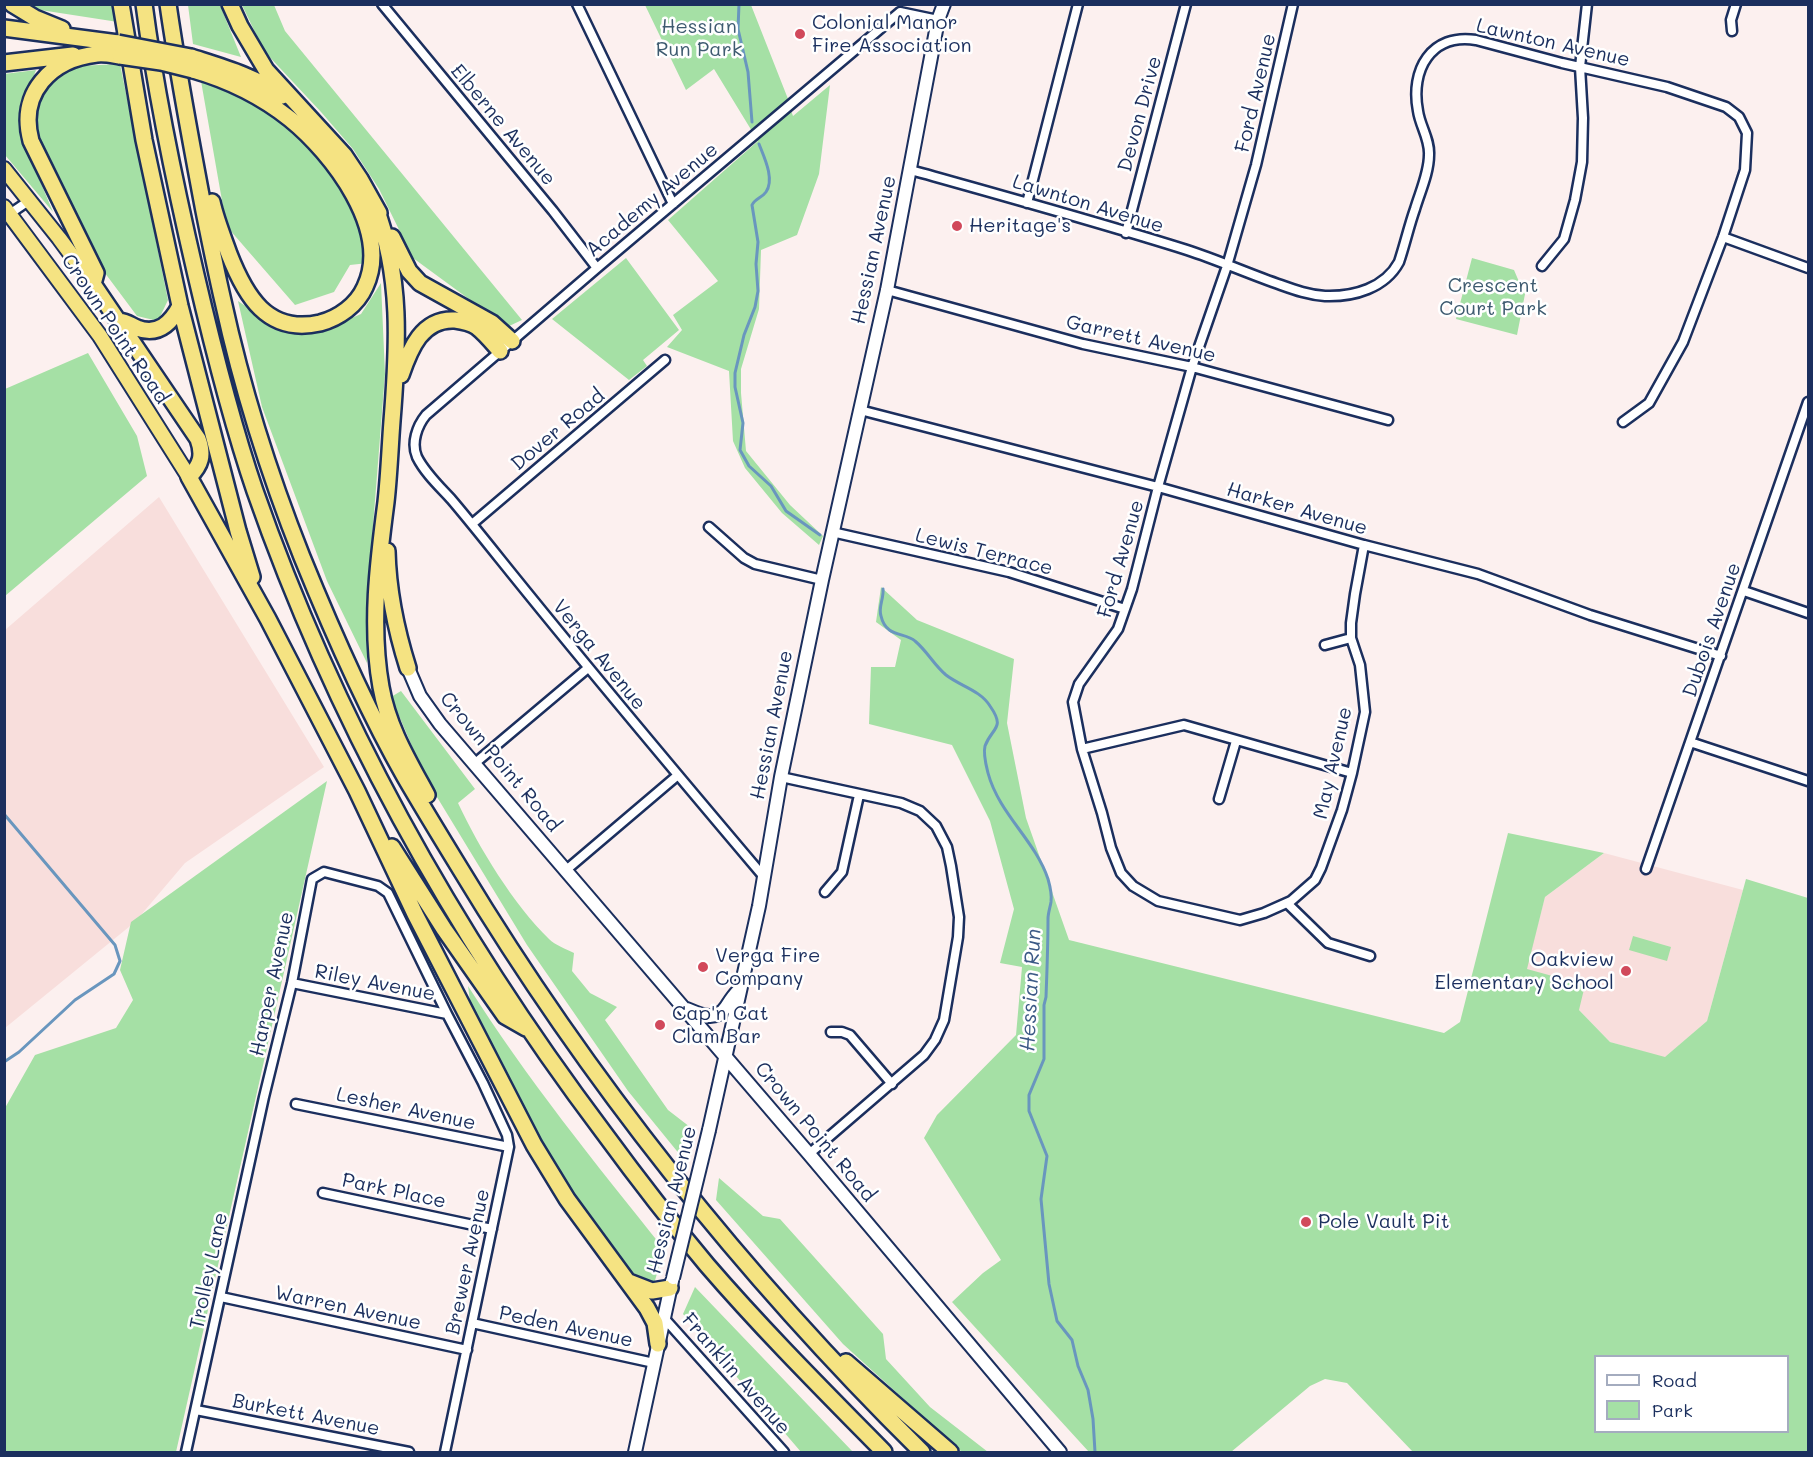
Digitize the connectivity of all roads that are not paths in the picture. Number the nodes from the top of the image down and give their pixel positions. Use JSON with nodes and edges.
{"nodes":[{"id":1,"x":12,"y":4,"type":"edge"},
{"id":2,"x":122,"y":4,"type":"edge"},
{"id":3,"x":144,"y":4,"type":"edge"},
{"id":4,"x":168,"y":4,"type":"edge"},
{"id":5,"x":230,"y":4,"type":"edge"},
{"id":6,"x":382,"y":4,"type":"edge"},
{"id":7,"x":577,"y":4,"type":"edge"},
{"id":8,"x":944,"y":4,"type":"edge"},
{"id":9,"x":1078,"y":4,"type":"edge"},
{"id":10,"x":1186,"y":4,"type":"edge"},
{"id":11,"x":1293,"y":4,"type":"edge"},
{"id":12,"x":1587,"y":4,"type":"edge"},
{"id":13,"x":1736,"y":4,"type":"edge"},
{"id":14,"x":938,"y":20,"type":"junction"},
{"id":15,"x":4,"y":28,"type":"edge"},
{"id":16,"x":1732,"y":31,"type":"dead end"},
{"id":17,"x":85,"y":38,"type":"junction"},
{"id":18,"x":119,"y":49,"type":"junction"},
{"id":19,"x":100,"y":54,"type":"junction"},
{"id":20,"x":4,"y":63,"type":"edge"},
{"id":21,"x":192,"y":63,"type":"junction"},
{"id":22,"x":1580,"y":67,"type":"junction"},
{"id":23,"x":306,"y":113,"type":"junction"},
{"id":24,"x":189,"y":132,"type":"junction"},
{"id":25,"x":4,"y":169,"type":"edge"},
{"id":26,"x":910,"y":170,"type":"junction"},
{"id":27,"x":30,"y":200,"type":"junction"},
{"id":28,"x":1027,"y":203,"type":"junction"},
{"id":29,"x":673,"y":204,"type":"junction"},
{"id":30,"x":375,"y":206,"type":"junction"},
{"id":31,"x":7,"y":213,"type":"edge"},
{"id":32,"x":1126,"y":233,"type":"junction"},
{"id":33,"x":1723,"y":237,"type":"junction"},
{"id":34,"x":1227,"y":266,"type":"junction"},
{"id":35,"x":1542,"y":266,"type":"dead end"},
{"id":36,"x":597,"y":268,"type":"junction"},
{"id":37,"x":1809,"y":268,"type":"edge"},
{"id":38,"x":93,"y":285,"type":"junction"},
{"id":39,"x":886,"y":290,"type":"junction"},
{"id":40,"x":180,"y":306,"type":"junction"},
{"id":41,"x":119,"y":321,"type":"junction"},
{"id":42,"x":512,"y":341,"type":"junction"},
{"id":43,"x":500,"y":351,"type":"junction"},
{"id":44,"x":193,"y":359,"type":"junction"},
{"id":45,"x":665,"y":360,"type":"dead end"},
{"id":46,"x":1192,"y":367,"type":"junction"},
{"id":47,"x":394,"y":395,"type":"junction"},
{"id":48,"x":1809,"y":402,"type":"edge"},
{"id":49,"x":860,"y":410,"type":"junction"},
{"id":50,"x":1388,"y":420,"type":"dead end"},
{"id":51,"x":1623,"y":422,"type":"dead end"},
{"id":52,"x":190,"y":425,"type":"junction"},
{"id":53,"x":1798,"y":432,"type":"junction"},
{"id":54,"x":1809,"y":436,"type":"edge"},
{"id":55,"x":415,"y":450,"type":"joint"},
{"id":56,"x":189,"y":477,"type":"junction"},
{"id":57,"x":1158,"y":487,"type":"junction"},
{"id":58,"x":386,"y":500,"type":"junction"},
{"id":59,"x":472,"y":524,"type":"junction"},
{"id":60,"x":709,"y":526,"type":"dead end"},
{"id":61,"x":832,"y":532,"type":"junction"},
{"id":62,"x":1364,"y":545,"type":"junction"},
{"id":63,"x":822,"y":580,"type":"junction"},
{"id":64,"x":1744,"y":591,"type":"junction"},
{"id":65,"x":1125,"y":609,"type":"junction"},
{"id":66,"x":1809,"y":613,"type":"edge"},
{"id":67,"x":268,"y":619,"type":"junction"},
{"id":68,"x":1351,"y":638,"type":"junction"},
{"id":69,"x":1325,"y":645,"type":"dead end"},
{"id":70,"x":1721,"y":656,"type":"junction"},
{"id":71,"x":408,"y":668,"type":"joint"},
{"id":72,"x":588,"y":668,"type":"junction"},
{"id":73,"x":1236,"y":741,"type":"junction"},
{"id":74,"x":1690,"y":742,"type":"junction"},
{"id":75,"x":1082,"y":749,"type":"junction"},
{"id":76,"x":474,"y":764,"type":"junction"},
{"id":77,"x":1352,"y":773,"type":"junction"},
{"id":78,"x":678,"y":775,"type":"junction"},
{"id":79,"x":781,"y":777,"type":"junction"},
{"id":80,"x":1809,"y":782,"type":"edge"},
{"id":81,"x":357,"y":791,"type":"junction"},
{"id":82,"x":859,"y":795,"type":"junction"},
{"id":83,"x":1219,"y":799,"type":"dead end"},
{"id":84,"x":441,"y":837,"type":"junction"},
{"id":85,"x":1646,"y":869,"type":"dead end"},
{"id":86,"x":565,"y":871,"type":"junction"},
{"id":87,"x":764,"y":876,"type":"junction"},
{"id":88,"x":825,"y":892,"type":"dead end"},
{"id":89,"x":1287,"y":903,"type":"junction"},
{"id":90,"x":1371,"y":956,"type":"dead end"},
{"id":91,"x":292,"y":983,"type":"junction"},
{"id":92,"x":741,"y":988,"type":"junction"},
{"id":93,"x":685,"y":1009,"type":"junction"},
{"id":94,"x":447,"y":1014,"type":"junction"},
{"id":95,"x":529,"y":1029,"type":"junction"},
{"id":96,"x":831,"y":1032,"type":"dead end"},
{"id":97,"x":726,"y":1057,"type":"junction"},
{"id":98,"x":892,"y":1084,"type":"junction"},
{"id":99,"x":264,"y":1097,"type":"joint"},
{"id":100,"x":296,"y":1104,"type":"dead end"},
{"id":101,"x":509,"y":1147,"type":"junction"},
{"id":102,"x":809,"y":1154,"type":"junction"},
{"id":103,"x":323,"y":1193,"type":"dead end"},
{"id":104,"x":492,"y":1229,"type":"junction"},
{"id":105,"x":629,"y":1282,"type":"junction"},
{"id":106,"x":672,"y":1283,"type":"junction"},
{"id":107,"x":221,"y":1297,"type":"junction"},
{"id":108,"x":664,"y":1317,"type":"junction"},
{"id":109,"x":472,"y":1323,"type":"junction"},
{"id":110,"x":658,"y":1344,"type":"junction"},
{"id":111,"x":821,"y":1347,"type":"junction"},
{"id":112,"x":467,"y":1350,"type":"junction"},
{"id":113,"x":654,"y":1363,"type":"junction"},
{"id":114,"x":196,"y":1410,"type":"junction"},
{"id":115,"x":186,"y":1452,"type":"edge"},
{"id":116,"x":409,"y":1452,"type":"edge"},
{"id":117,"x":445,"y":1452,"type":"edge"},
{"id":118,"x":634,"y":1452,"type":"edge"},
{"id":119,"x":784,"y":1452,"type":"edge"},
{"id":120,"x":884,"y":1452,"type":"edge"},
{"id":121,"x":922,"y":1452,"type":"edge"},
{"id":122,"x":950,"y":1452,"type":"edge"},
{"id":123,"x":1060,"y":1452,"type":"edge"}],
"edges":[{"from":1,"to":17,"type":"highway"},
{"from":2,"to":40,"type":"highway"},
{"from":3,"to":95,"type":"highway"},
{"from":4,"to":24,"type":"highway"},
{"from":5,"to":23,"type":"highway"},
{"from":6,"to":36,"type":"street","name":"Elberne Avenue"},
{"from":7,"to":29,"type":"street"},
{"from":8,"to":14,"type":"main road","name":"Hessian Avenue"},
{"from":9,"to":28,"type":"street"},
{"from":10,"to":32,"type":"street","name":"Devon Drive"},
{"from":11,"to":34,"type":"street","name":"Ford Avenue"},
{"from":12,"to":22,"type":"street"},
{"from":13,"to":16,"type":"street"},
{"from":14,"to":26,"type":"main road","name":"Hessian Avenue"},
{"from":14,"to":29,"type":"street","name":"Academy Avenue"},
{"from":15,"to":17,"type":"highway"},
{"from":17,"to":18,"type":"highway"},
{"from":18,"to":19,"type":"highway"},
{"from":18,"to":21,"type":"highway","bridge":true},
{"from":19,"to":20,"type":"highway"},
{"from":19,"to":38,"type":"highway"},
{"from":21,"to":23,"type":"highway"},
{"from":21,"to":24,"type":"highway"},
{"from":22,"to":33,"type":"street","name":"Lawnton Avenue"},
{"from":22,"to":34,"type":"street","name":"Lawnton Avenue"},
{"from":22,"to":35,"type":"street"},
{"from":23,"to":30,"type":"highway"},
{"from":24,"to":84,"type":"highway"},
{"from":25,"to":27,"type":"highway"},
{"from":26,"to":28,"type":"street","name":"Lawnton Avenue"},
{"from":26,"to":39,"type":"main road","name":"Hessian Avenue"},
{"from":27,"to":31,"type":"street"},
{"from":27,"to":38,"type":"highway"},
{"from":28,"to":32,"type":"street","name":"Lawnton Avenue"},
{"from":29,"to":36,"type":"street","name":"Academy Avenue"},
{"from":30,"to":42,"type":"highway"},
{"from":30,"to":47,"type":"highway"},
{"from":31,"to":56,"type":"highway","name":"Crown Point Road"},
{"from":32,"to":34,"type":"street","name":"Lawnton Avenue"},
{"from":33,"to":37,"type":"street"},
{"from":33,"to":51,"type":"street","name":"Lawnton Avenue"},
{"from":34,"to":46,"type":"street","name":"Ford Avenue"},
{"from":36,"to":42,"type":"street","name":"Academy Avenue"},
{"from":38,"to":41,"type":"highway"},
{"from":39,"to":46,"type":"street","name":"Garrett Avenue"},
{"from":39,"to":49,"type":"main road","name":"Hessian Avenue"},
{"from":40,"to":41,"type":"highway"},
{"from":40,"to":44,"type":"highway"},
{"from":41,"to":52,"type":"highway"},
{"from":42,"to":43,"type":"street","name":"Academy Avenue"},
{"from":43,"to":47,"type":"highway"},
{"from":43,"to":55,"type":"street","name":"Academy Avenue"},
{"from":44,"to":52,"type":"highway"},
{"from":44,"to":67,"type":"highway"},
{"from":45,"to":59,"type":"street","name":"Dover Road"},
{"from":46,"to":50,"type":"street","name":"Garrett Avenue"},
{"from":46,"to":57,"type":"street","name":"Ford Avenue"},
{"from":47,"to":58,"type":"highway"},
{"from":48,"to":53,"type":"street","name":"Dubois Avenue"},
{"from":49,"to":57,"type":"street","name":"Harker Avenue"},
{"from":49,"to":61,"type":"main road","name":"Hessian Avenue"},
{"from":52,"to":56,"type":"highway"},
{"from":53,"to":54,"type":"street"},
{"from":53,"to":64,"type":"street","name":"Dubois Avenue"},
{"from":55,"to":59,"type":"street","name":"Verga Avenue"},
{"from":56,"to":67,"type":"highway"},
{"from":57,"to":62,"type":"street","name":"Harker Avenue"},
{"from":57,"to":65,"type":"street","name":"Ford Avenue"},
{"from":58,"to":71,"type":"highway"},
{"from":58,"to":84,"type":"highway"},
{"from":59,"to":72,"type":"street","name":"Verga Avenue"},
{"from":60,"to":63,"type":"street"},
{"from":61,"to":63,"type":"main road","name":"Hessian Avenue"},
{"from":61,"to":65,"type":"street","name":"Lewis Terrace"},
{"from":62,"to":68,"type":"street","name":"May Avenue"},
{"from":62,"to":70,"type":"street","name":"Harker Avenue"},
{"from":63,"to":79,"type":"main road","name":"Hessian Avenue"},
{"from":64,"to":66,"type":"street"},
{"from":64,"to":70,"type":"street","name":"Dubois Avenue"},
{"from":65,"to":75,"type":"street","name":"Ford Avenue"},
{"from":67,"to":81,"type":"highway"},
{"from":68,"to":69,"type":"street"},
{"from":68,"to":77,"type":"street","name":"May Avenue"},
{"from":70,"to":74,"type":"street","name":"Dubois Avenue"},
{"from":71,"to":76,"type":"main road","name":"Crown Point Road"},
{"from":72,"to":76,"type":"street"},
{"from":72,"to":78,"type":"street","name":"Verga Avenue"},
{"from":73,"to":75,"type":"street"},
{"from":73,"to":77,"type":"street"},
{"from":73,"to":83,"type":"street"},
{"from":74,"to":80,"type":"street"},
{"from":74,"to":85,"type":"street","name":"Dubois Avenue"},
{"from":75,"to":89,"type":"street","name":"Ford Avenue"},
{"from":76,"to":86,"type":"main road","name":"Crown Point Road"},
{"from":77,"to":89,"type":"street","name":"May Avenue"},
{"from":78,"to":86,"type":"street"},
{"from":78,"to":87,"type":"street","name":"Verga Avenue"},
{"from":79,"to":82,"type":"street"},
{"from":79,"to":87,"type":"main road","name":"Hessian Avenue"},
{"from":81,"to":95,"type":"highway"},
{"from":81,"to":105,"type":"highway"},
{"from":82,"to":88,"type":"street"},
{"from":82,"to":98,"type":"street"},
{"from":84,"to":111,"type":"highway"},
{"from":86,"to":93,"type":"main road","name":"Crown Point Road"},
{"from":87,"to":92,"type":"main road","name":"Hessian Avenue"},
{"from":89,"to":90,"type":"street"},
{"from":91,"to":94,"type":"street","name":"Riley Avenue"},
{"from":91,"to":94,"type":"street","name":"Harper Avenue"},
{"from":91,"to":99,"type":"street","name":"Harper Avenue"},
{"from":92,"to":93,"type":"main road"},
{"from":92,"to":97,"type":"main road","name":"Hessian Avenue"},
{"from":93,"to":97,"type":"main road","name":"Crown Point Road"},
{"from":94,"to":101,"type":"street","name":"Riley Avenue"},
{"from":95,"to":120,"type":"highway"},
{"from":96,"to":98,"type":"street"},
{"from":97,"to":102,"type":"main road","name":"Crown Point Road"},
{"from":97,"to":106,"type":"main road","name":"Hessian Avenue","bridge":true},
{"from":98,"to":102,"type":"street"},
{"from":99,"to":107,"type":"street","name":"Trolley Lane"},
{"from":100,"to":101,"type":"street","name":"Lesher Avenue"},
{"from":101,"to":104,"type":"street","name":"Brewer Avenue"},
{"from":102,"to":123,"type":"main road","name":"Crown Point Road"},
{"from":103,"to":104,"type":"street","name":"Park Place"},
{"from":104,"to":109,"type":"street","name":"Brewer Avenue"},
{"from":105,"to":106,"type":"highway"},
{"from":105,"to":110,"type":"highway"},
{"from":106,"to":108,"type":"main road","name":"Hessian Avenue"},
{"from":107,"to":112,"type":"street","name":"Warren Avenue"},
{"from":107,"to":114,"type":"street","name":"Trolley Lane"},
{"from":108,"to":110,"type":"main road","name":"Hessian Avenue"},
{"from":108,"to":119,"type":"street","name":"Franklin Avenue"},
{"from":109,"to":112,"type":"street","name":"Brewer Avenue"},
{"from":109,"to":113,"type":"street","name":"Peden Avenue"},
{"from":110,"to":113,"type":"main road","name":"Hessian Avenue"},
{"from":111,"to":121,"type":"highway"},
{"from":111,"to":122,"type":"highway"},
{"from":112,"to":117,"type":"street","name":"Brewer Avenue"},
{"from":113,"to":118,"type":"main road","name":"Hessian Avenue"},
{"from":114,"to":115,"type":"street","name":"Trolley Lane"},
{"from":114,"to":116,"type":"street","name":"Burkett Avenue"}]}
